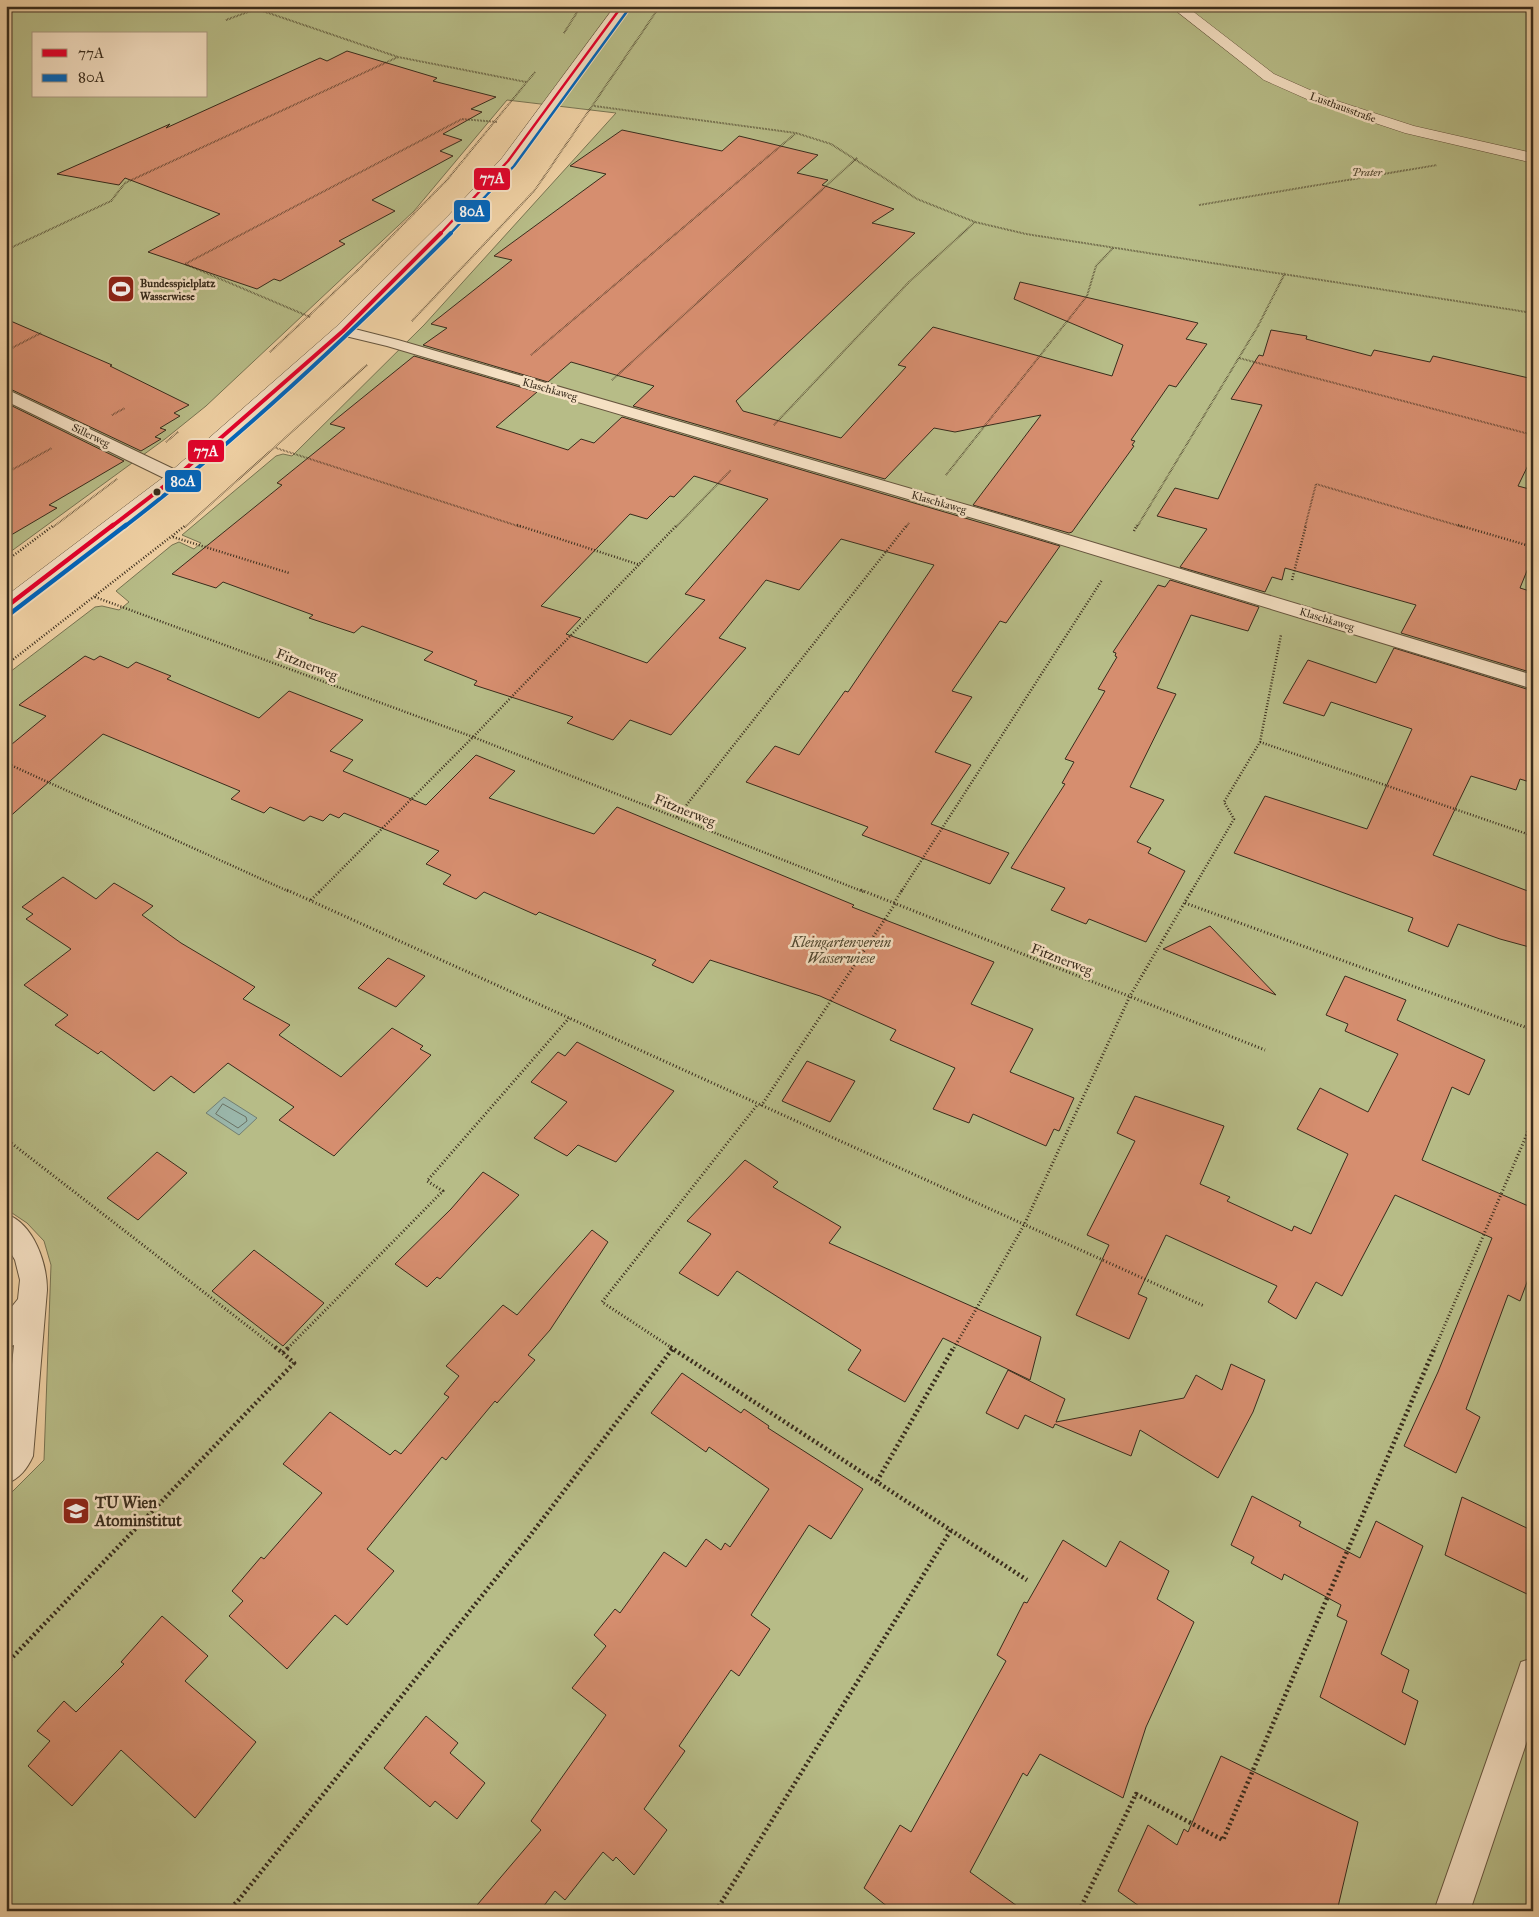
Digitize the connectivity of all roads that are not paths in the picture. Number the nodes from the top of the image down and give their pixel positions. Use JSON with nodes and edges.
{"nodes":[{"id":1,"x":622,"y":6,"type":"edge"},
{"id":2,"x":1177,"y":6,"type":"edge"},
{"id":3,"x":1533,"y":158,"type":"edge"},
{"id":4,"x":343,"y":331,"type":"junction"},
{"id":5,"x":6,"y":394,"type":"edge"},
{"id":6,"x":176,"y":477,"type":"junction"},
{"id":7,"x":6,"y":607,"type":"edge"},
{"id":8,"x":1533,"y":682,"type":"edge"},
{"id":9,"x":6,"y":1226,"type":"edge"},
{"id":10,"x":32,"y":1302,"type":"junction"},
{"id":11,"x":6,"y":1335,"type":"edge"},
{"id":12,"x":6,"y":1469,"type":"edge"},
{"id":13,"x":1533,"y":1674,"type":"edge"},
{"id":14,"x":1452,"y":1911,"type":"edge"}],
"edges":[{"from":1,"to":4,"type":"street"},
{"from":2,"to":3,"type":"street","name":"Lusthausstraße"},
{"from":4,"to":6,"type":"street"},
{"from":4,"to":8,"type":"lane","name":"Klaschkaweg"},
{"from":5,"to":6,"type":"lane","name":"Sillerweg"},
{"from":6,"to":7,"type":"street"},
{"from":9,"to":10,"type":"lane"},
{"from":10,"to":11,"type":"lane"},
{"from":10,"to":12,"type":"lane"},
{"from":13,"to":14,"type":"lane"}]}
